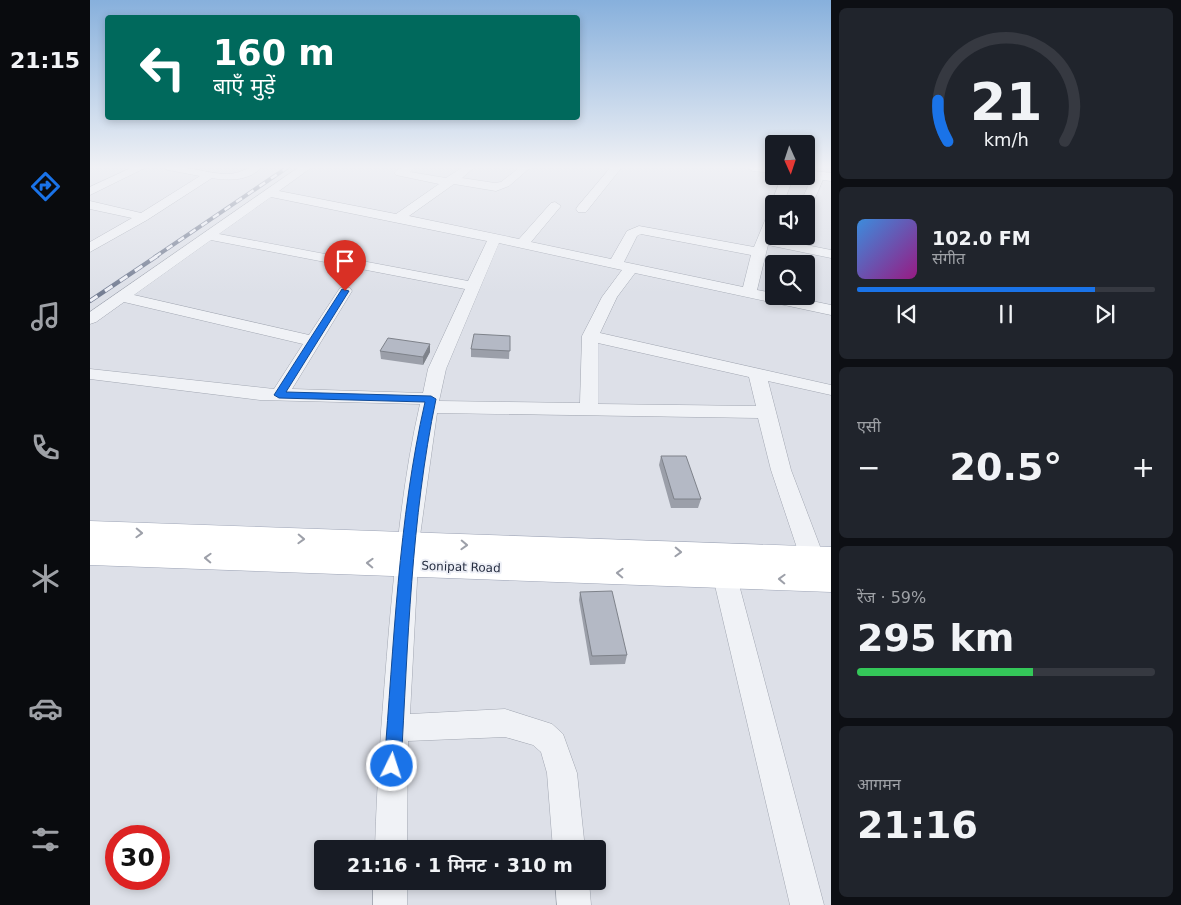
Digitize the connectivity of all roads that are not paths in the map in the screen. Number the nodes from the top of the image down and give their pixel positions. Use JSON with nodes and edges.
{"nodes":[{"id":1,"x":109,"y":209,"type":"edge"},
{"id":2,"x":155,"y":209,"type":"edge"},
{"id":3,"x":246,"y":209,"type":"edge"},
{"id":4,"x":353,"y":209,"type":"edge"},
{"id":5,"x":409,"y":209,"type":"edge"},
{"id":6,"x":552,"y":209,"type":"edge"},
{"id":7,"x":143,"y":217,"type":"junction"},
{"id":8,"x":398,"y":218,"type":"junction"},
{"id":9,"x":208,"y":236,"type":"junction"},
{"id":10,"x":765,"y":236,"type":"edge"},
{"id":11,"x":494,"y":239,"type":"junction"},
{"id":12,"x":521,"y":244,"type":"junction"},
{"id":13,"x":761,"y":246,"type":"junction"},
{"id":14,"x":90,"y":248,"type":"edge"},
{"id":15,"x":831,"y":254,"type":"edge"},
{"id":16,"x":623,"y":266,"type":"junction"},
{"id":17,"x":473,"y":286,"type":"junction"},
{"id":18,"x":345,"y":291,"type":"dead end"},
{"id":19,"x":749,"y":292,"type":"junction"},
{"id":20,"x":122,"y":297,"type":"junction"},
{"id":21,"x":831,"y":310,"type":"edge"},
{"id":22,"x":90,"y":319,"type":"edge"},
{"id":23,"x":590,"y":336,"type":"junction"},
{"id":24,"x":314,"y":341,"type":"junction"},
{"id":25,"x":90,"y":374,"type":"edge"},
{"id":26,"x":757,"y":374,"type":"junction"},
{"id":27,"x":831,"y":390,"type":"edge"},
{"id":28,"x":279,"y":395,"type":"junction"},
{"id":29,"x":430,"y":403,"type":"junction"},
{"id":30,"x":589,"y":409,"type":"junction"},
{"id":31,"x":767,"y":412,"type":"junction"},
{"id":32,"x":90,"y":532,"type":"edge"},
{"id":33,"x":90,"y":554,"type":"edge"},
{"id":34,"x":407,"y":554,"type":"junction"},
{"id":35,"x":821,"y":558,"type":"edge"},
{"id":36,"x":725,"y":577,"type":"junction"},
{"id":37,"x":831,"y":580,"type":"edge"},
{"id":38,"x":395,"y":728,"type":"junction"},
{"id":39,"x":391,"y":840,"type":"edge"},
{"id":40,"x":568,"y":840,"type":"edge"},
{"id":41,"x":390,"y":890,"type":"edge"},
{"id":42,"x":573,"y":890,"type":"edge"},
{"id":43,"x":390,"y":905,"type":"edge"},
{"id":44,"x":574,"y":905,"type":"edge"},
{"id":45,"x":807,"y":905,"type":"edge"}],
"edges":[{"from":1,"to":7,"type":"street"},
{"from":2,"to":7,"type":"street"},
{"from":3,"to":9,"type":"street"},
{"from":4,"to":8,"type":"street"},
{"from":5,"to":8,"type":"street"},
{"from":6,"to":12,"type":"street"},
{"from":7,"to":14,"type":"street"},
{"from":8,"to":11,"type":"street"},
{"from":9,"to":17,"type":"street"},
{"from":9,"to":20,"type":"street"},
{"from":10,"to":13,"type":"street"},
{"from":11,"to":12,"type":"street"},
{"from":11,"to":17,"type":"street"},
{"from":12,"to":16,"type":"street"},
{"from":13,"to":15,"type":"street"},
{"from":13,"to":16,"type":"street"},
{"from":13,"to":19,"type":"street"},
{"from":16,"to":19,"type":"street"},
{"from":16,"to":23,"type":"street"},
{"from":17,"to":29,"type":"street"},
{"from":18,"to":24,"type":"street"},
{"from":19,"to":21,"type":"street"},
{"from":20,"to":22,"type":"street"},
{"from":20,"to":24,"type":"street"},
{"from":23,"to":26,"type":"street"},
{"from":23,"to":30,"type":"street"},
{"from":24,"to":28,"type":"street"},
{"from":25,"to":28,"type":"street"},
{"from":26,"to":27,"type":"street"},
{"from":26,"to":31,"type":"street"},
{"from":28,"to":29,"type":"street"},
{"from":29,"to":30,"type":"street"},
{"from":29,"to":34,"type":"street"},
{"from":30,"to":31,"type":"street"},
{"from":31,"to":35,"type":"street"},
{"from":32,"to":34,"type":"main road","name":"Sonipat Road","one_way":true},
{"from":34,"to":33,"type":"main road","name":"Sonipat Road","one_way":true},
{"from":34,"to":35,"type":"main road","name":"Sonipat Road","one_way":true},
{"from":36,"to":34,"type":"main road","name":"Sonipat Road","one_way":true},
{"from":34,"to":38,"type":"street"},
{"from":37,"to":36,"type":"main road","name":"Sonipat Road","one_way":true},
{"from":36,"to":45,"type":"street"},
{"from":38,"to":39,"type":"street"},
{"from":38,"to":40,"type":"street"},
{"from":41,"to":43,"type":"street"},
{"from":42,"to":44,"type":"street"}]}
